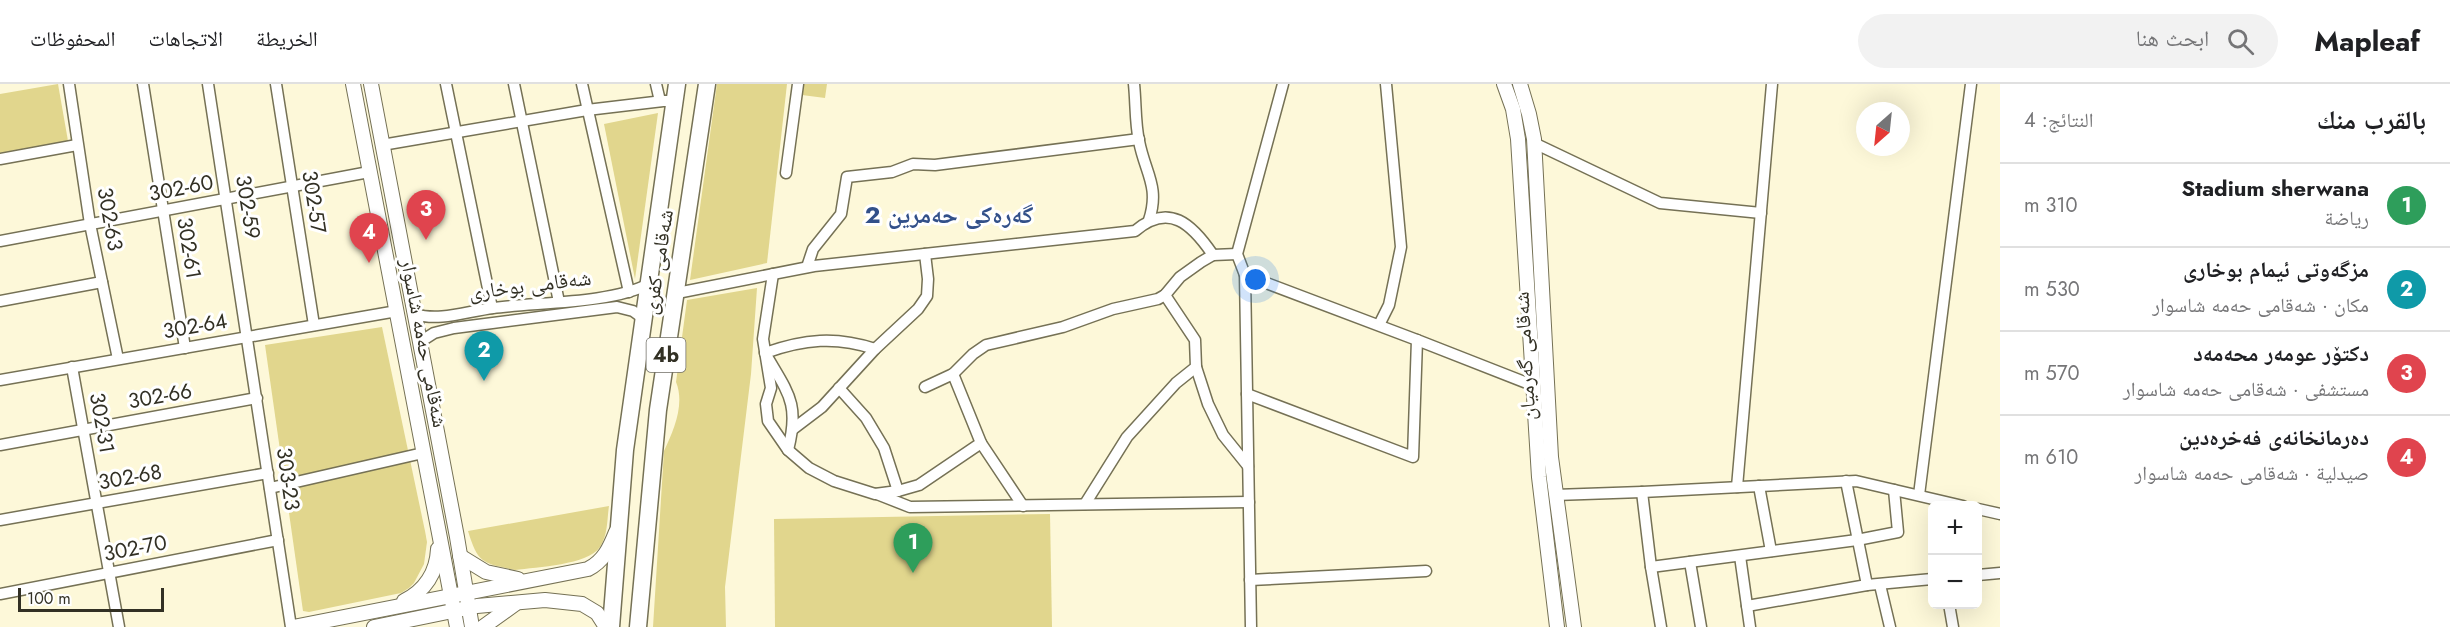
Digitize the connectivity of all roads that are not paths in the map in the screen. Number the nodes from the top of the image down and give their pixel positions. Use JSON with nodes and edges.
{"nodes":[{"id":1,"x":69,"y":84,"type":"edge"},
{"id":2,"x":143,"y":84,"type":"edge"},
{"id":3,"x":208,"y":84,"type":"edge"},
{"id":4,"x":276,"y":84,"type":"edge"},
{"id":5,"x":353,"y":84,"type":"edge"},
{"id":6,"x":371,"y":84,"type":"edge"},
{"id":7,"x":447,"y":84,"type":"edge"},
{"id":8,"x":514,"y":84,"type":"edge"},
{"id":9,"x":582,"y":84,"type":"edge"},
{"id":10,"x":656,"y":84,"type":"edge"},
{"id":11,"x":677,"y":84,"type":"edge"},
{"id":12,"x":707,"y":84,"type":"edge"},
{"id":13,"x":798,"y":84,"type":"edge"},
{"id":14,"x":1134,"y":84,"type":"edge"},
{"id":15,"x":1283,"y":84,"type":"edge"},
{"id":16,"x":1386,"y":84,"type":"edge"},
{"id":17,"x":1504,"y":84,"type":"edge"},
{"id":18,"x":1520,"y":84,"type":"edge"},
{"id":19,"x":1772,"y":84,"type":"edge"},
{"id":20,"x":1971,"y":84,"type":"edge"},
{"id":21,"x":668,"y":101,"type":"junction"},
{"id":22,"x":587,"y":110,"type":"junction"},
{"id":23,"x":521,"y":121,"type":"junction"},
{"id":24,"x":456,"y":132,"type":"junction"},
{"id":25,"x":1139,"y":140,"type":"junction"},
{"id":26,"x":1534,"y":143,"type":"junction"},
{"id":27,"x":77,"y":145,"type":"junction"},
{"id":28,"x":382,"y":145,"type":"junction"},
{"id":29,"x":0,"y":159,"type":"edge"},
{"id":30,"x":369,"y":172,"type":"junction"},
{"id":31,"x":786,"y":173,"type":"dead end"},
{"id":32,"x":291,"y":187,"type":"junction"},
{"id":33,"x":227,"y":199,"type":"junction"},
{"id":34,"x":163,"y":211,"type":"junction"},
{"id":35,"x":1761,"y":213,"type":"junction"},
{"id":36,"x":1149,"y":220,"type":"junction"},
{"id":37,"x":90,"y":224,"type":"junction"},
{"id":38,"x":0,"y":241,"type":"edge"},
{"id":39,"x":925,"y":254,"type":"junction"},
{"id":40,"x":1237,"y":254,"type":"junction"},
{"id":41,"x":1213,"y":255,"type":"junction"},
{"id":42,"x":807,"y":267,"type":"junction"},
{"id":43,"x":773,"y":274,"type":"junction"},
{"id":44,"x":1245,"y":275,"type":"junction"},
{"id":45,"x":102,"y":282,"type":"junction"},
{"id":46,"x":649,"y":284,"type":"junction"},
{"id":47,"x":629,"y":292,"type":"junction"},
{"id":48,"x":409,"y":293,"type":"junction"},
{"id":49,"x":677,"y":293,"type":"junction"},
{"id":50,"x":617,"y":294,"type":"junction"},
{"id":51,"x":1166,"y":295,"type":"junction"},
{"id":52,"x":0,"y":301,"type":"edge"},
{"id":53,"x":559,"y":302,"type":"junction"},
{"id":54,"x":396,"y":304,"type":"junction"},
{"id":55,"x":616,"y":307,"type":"junction"},
{"id":56,"x":492,"y":308,"type":"junction"},
{"id":57,"x":415,"y":314,"type":"junction"},
{"id":58,"x":453,"y":314,"type":"junction"},
{"id":59,"x":644,"y":319,"type":"junction"},
{"id":60,"x":314,"y":325,"type":"junction"},
{"id":61,"x":1379,"y":325,"type":"junction"},
{"id":62,"x":454,"y":328,"type":"junction"},
{"id":63,"x":248,"y":337,"type":"junction"},
{"id":64,"x":1417,"y":340,"type":"junction"},
{"id":65,"x":420,"y":342,"type":"junction"},
{"id":66,"x":185,"y":348,"type":"junction"},
{"id":67,"x":875,"y":349,"type":"junction"},
{"id":68,"x":765,"y":353,"type":"junction"},
{"id":69,"x":118,"y":359,"type":"junction"},
{"id":70,"x":72,"y":367,"type":"junction"},
{"id":71,"x":1196,"y":367,"type":"junction"},
{"id":72,"x":953,"y":374,"type":"junction"},
{"id":73,"x":0,"y":380,"type":"edge"},
{"id":74,"x":1532,"y":385,"type":"junction"},
{"id":75,"x":924,"y":387,"type":"dead end"},
{"id":76,"x":839,"y":388,"type":"junction"},
{"id":77,"x":1247,"y":394,"type":"junction"},
{"id":78,"x":256,"y":398,"type":"junction"},
{"id":79,"x":631,"y":412,"type":"junction"},
{"id":80,"x":658,"y":414,"type":"junction"},
{"id":81,"x":84,"y":429,"type":"junction"},
{"id":82,"x":794,"y":429,"type":"junction"},
{"id":83,"x":981,"y":443,"type":"junction"},
{"id":84,"x":0,"y":444,"type":"edge"},
{"id":85,"x":788,"y":450,"type":"junction"},
{"id":86,"x":423,"y":453,"type":"junction"},
{"id":87,"x":1248,"y":466,"type":"junction"},
{"id":88,"x":268,"y":473,"type":"junction"},
{"id":89,"x":1846,"y":481,"type":"junction"},
{"id":90,"x":1759,"y":486,"type":"junction"},
{"id":91,"x":1737,"y":487,"type":"junction"},
{"id":92,"x":270,"y":488,"type":"junction"},
{"id":93,"x":1894,"y":490,"type":"junction"},
{"id":94,"x":898,"y":491,"type":"junction"},
{"id":95,"x":1642,"y":492,"type":"junction"},
{"id":96,"x":875,"y":494,"type":"junction"},
{"id":97,"x":1555,"y":495,"type":"junction"},
{"id":98,"x":1919,"y":495,"type":"junction"},
{"id":99,"x":1934,"y":501,"type":"edge"},
{"id":100,"x":1249,"y":502,"type":"junction"},
{"id":101,"x":96,"y":503,"type":"junction"},
{"id":102,"x":1085,"y":504,"type":"junction"},
{"id":103,"x":1023,"y":506,"type":"junction"},
{"id":104,"x":1982,"y":510,"type":"edge"},
{"id":105,"x":2000,"y":514,"type":"edge"},
{"id":106,"x":0,"y":520,"type":"edge"},
{"id":107,"x":617,"y":530,"type":"junction"},
{"id":108,"x":438,"y":535,"type":"junction"},
{"id":109,"x":278,"y":540,"type":"junction"},
{"id":110,"x":1857,"y":540,"type":"junction"},
{"id":111,"x":1771,"y":552,"type":"junction"},
{"id":112,"x":460,"y":555,"type":"junction"},
{"id":113,"x":1740,"y":555,"type":"junction"},
{"id":114,"x":1690,"y":562,"type":"junction"},
{"id":115,"x":1650,"y":567,"type":"junction"},
{"id":116,"x":1426,"y":571,"type":"dead end"},
{"id":117,"x":109,"y":573,"type":"junction"},
{"id":118,"x":2000,"y":573,"type":"edge"},
{"id":119,"x":1982,"y":575,"type":"edge"},
{"id":120,"x":1928,"y":579,"type":"edge"},
{"id":121,"x":1250,"y":580,"type":"junction"},
{"id":122,"x":526,"y":581,"type":"junction"},
{"id":123,"x":1867,"y":585,"type":"junction"},
{"id":124,"x":1880,"y":585,"type":"junction"},
{"id":125,"x":466,"y":593,"type":"junction"},
{"id":126,"x":0,"y":594,"type":"edge"},
{"id":127,"x":451,"y":595,"type":"junction"},
{"id":128,"x":519,"y":601,"type":"junction"},
{"id":129,"x":394,"y":606,"type":"junction"},
{"id":130,"x":1747,"y":606,"type":"junction"},
{"id":131,"x":468,"y":608,"type":"junction"},
{"id":132,"x":1950,"y":609,"type":"edge"},
{"id":133,"x":454,"y":611,"type":"junction"},
{"id":134,"x":1574,"y":622,"type":"edge"},
{"id":135,"x":1557,"y":623,"type":"edge"},
{"id":136,"x":394,"y":625,"type":"edge"},
{"id":137,"x":119,"y":627,"type":"edge"},
{"id":138,"x":292,"y":627,"type":"edge"},
{"id":139,"x":374,"y":627,"type":"edge"},
{"id":140,"x":426,"y":627,"type":"edge"},
{"id":141,"x":457,"y":627,"type":"edge"},
{"id":142,"x":472,"y":627,"type":"edge"},
{"id":143,"x":483,"y":627,"type":"edge"},
{"id":144,"x":606,"y":627,"type":"edge"},
{"id":145,"x":611,"y":627,"type":"edge"},
{"id":146,"x":638,"y":627,"type":"edge"},
{"id":147,"x":1251,"y":627,"type":"edge"},
{"id":148,"x":1661,"y":627,"type":"edge"},
{"id":149,"x":1701,"y":627,"type":"edge"},
{"id":150,"x":1750,"y":627,"type":"edge"},
{"id":151,"x":1890,"y":627,"type":"edge"},
{"id":152,"x":1953,"y":627,"type":"edge"}],
"edges":[{"from":1,"to":27,"type":"street","name":"302-63"},
{"from":2,"to":34,"type":"street","name":"302-61"},
{"from":3,"to":33,"type":"street","name":"302-59"},
{"from":4,"to":32,"type":"street","name":"302-57"},
{"from":5,"to":30,"type":"main road","name":"شەقامی حەمە شاسوار"},
{"from":6,"to":28,"type":"main road","name":"شەقامی حەمە شاسوار"},
{"from":7,"to":24,"type":"street"},
{"from":8,"to":23,"type":"street"},
{"from":9,"to":22,"type":"street"},
{"from":10,"to":21,"type":"street"},
{"from":11,"to":21,"type":"highway","name":"شەقامی کفری","number":"4b"},
{"from":12,"to":49,"type":"highway","name":"شەقامی کفری","number":"4b"},
{"from":13,"to":31,"type":"street"},
{"from":14,"to":25,"type":"street"},
{"from":15,"to":40,"type":"street"},
{"from":16,"to":61,"type":"street"},
{"from":17,"to":74,"type":"main road","name":"شەقامی گەرمیان"},
{"from":18,"to":26,"type":"main road","name":"شەقامی گەرمیان"},
{"from":19,"to":35,"type":"street"},
{"from":20,"to":98,"type":"street"},
{"from":21,"to":22,"type":"street"},
{"from":21,"to":46,"type":"highway","name":"شەقامی کفری","number":"4b"},
{"from":22,"to":23,"type":"street"},
{"from":22,"to":47,"type":"street"},
{"from":23,"to":24,"type":"street"},
{"from":23,"to":53,"type":"street"},
{"from":24,"to":28,"type":"street"},
{"from":24,"to":56,"type":"street"},
{"from":25,"to":36,"type":"street"},
{"from":25,"to":42,"type":"street"},
{"from":26,"to":35,"type":"street"},
{"from":26,"to":97,"type":"main road","name":"شەقامی گەرمیان"},
{"from":27,"to":29,"type":"street"},
{"from":27,"to":37,"type":"street","name":"302-63"},
{"from":28,"to":48,"type":"main road","name":"شەقامی حەمە شاسوار"},
{"from":30,"to":32,"type":"street","name":"302-60"},
{"from":30,"to":54,"type":"main road","name":"شەقامی حەمە شاسوار"},
{"from":32,"to":33,"type":"street","name":"302-60"},
{"from":32,"to":60,"type":"street","name":"302-57"},
{"from":33,"to":34,"type":"street","name":"302-60"},
{"from":33,"to":63,"type":"street","name":"302-59"},
{"from":34,"to":37,"type":"street","name":"302-60"},
{"from":34,"to":66,"type":"street","name":"302-61"},
{"from":35,"to":91,"type":"street"},
{"from":36,"to":39,"type":"street"},
{"from":36,"to":41,"type":"street"},
{"from":37,"to":38,"type":"street","name":"302-60"},
{"from":37,"to":45,"type":"street","name":"302-63"},
{"from":39,"to":42,"type":"street"},
{"from":39,"to":67,"type":"street"},
{"from":40,"to":41,"type":"street"},
{"from":40,"to":44,"type":"street"},
{"from":41,"to":51,"type":"street"},
{"from":42,"to":43,"type":"street"},
{"from":43,"to":49,"type":"street"},
{"from":43,"to":68,"type":"street"},
{"from":44,"to":61,"type":"street"},
{"from":44,"to":77,"type":"street"},
{"from":45,"to":52,"type":"street"},
{"from":45,"to":69,"type":"street","name":"302-63"},
{"from":46,"to":47,"type":"street","name":"شەقامی بوخاری"},
{"from":46,"to":59,"type":"highway","name":"شەقامی کفری","number":"4b"},
{"from":47,"to":50,"type":"street","name":"شەقامی بوخاری"},
{"from":48,"to":54,"type":"main road"},
{"from":48,"to":57,"type":"main road","name":"شەقامی حەمە شاسوار"},
{"from":49,"to":80,"type":"highway","name":"شەقامی کفری","number":"4b"},
{"from":50,"to":53,"type":"street","name":"شەقامی بوخاری"},
{"from":50,"to":55,"type":"street"},
{"from":51,"to":71,"type":"street"},
{"from":51,"to":72,"type":"street"},
{"from":53,"to":56,"type":"street","name":"شەقامی بوخاری"},
{"from":54,"to":60,"type":"street","name":"302-64"},
{"from":54,"to":86,"type":"main road","name":"شەقامی حەمە شاسوار"},
{"from":55,"to":59,"type":"street","name":"شەقامی بوخاری"},
{"from":55,"to":62,"type":"street","name":"شەقامی بوخاری"},
{"from":56,"to":58,"type":"street","name":"شەقامی بوخاری"},
{"from":57,"to":58,"type":"street","name":"شەقامی بوخاری"},
{"from":57,"to":65,"type":"main road","name":"شەقامی حەمە شاسوار"},
{"from":58,"to":62,"type":"street"},
{"from":59,"to":79,"type":"highway","name":"شەقامی کفری","number":"4b"},
{"from":60,"to":63,"type":"street","name":"302-64"},
{"from":61,"to":64,"type":"street"},
{"from":62,"to":65,"type":"street","name":"شەقامی بوخاری"},
{"from":63,"to":66,"type":"street","name":"302-64"},
{"from":63,"to":78,"type":"street","name":"303-23"},
{"from":64,"to":74,"type":"street"},
{"from":64,"to":77,"type":"street"},
{"from":65,"to":112,"type":"main road","name":"شەقامی حەمە شاسوار"},
{"from":66,"to":69,"type":"street","name":"302-64"},
{"from":67,"to":68,"type":"street"},
{"from":67,"to":76,"type":"street"},
{"from":68,"to":82,"type":"street"},
{"from":68,"to":85,"type":"street"},
{"from":69,"to":70,"type":"street","name":"302-64"},
{"from":70,"to":73,"type":"street","name":"302-64"},
{"from":70,"to":81,"type":"street","name":"302-31"},
{"from":71,"to":87,"type":"street"},
{"from":71,"to":102,"type":"street"},
{"from":72,"to":75,"type":"street"},
{"from":72,"to":83,"type":"street"},
{"from":74,"to":135,"type":"main road","name":"شەقامی گەرمیان"},
{"from":76,"to":82,"type":"street"},
{"from":76,"to":94,"type":"street"},
{"from":77,"to":87,"type":"street"},
{"from":78,"to":81,"type":"street","name":"302-66"},
{"from":78,"to":88,"type":"street","name":"303-23"},
{"from":79,"to":80,"type":"highway"},
{"from":79,"to":107,"type":"highway","name":"شەقامی کفری","number":"4b"},
{"from":80,"to":146,"type":"highway","name":"شەقامی کفری","number":"4b"},
{"from":81,"to":84,"type":"street","name":"302-66"},
{"from":81,"to":101,"type":"street","name":"302-31"},
{"from":82,"to":85,"type":"street"},
{"from":83,"to":94,"type":"street"},
{"from":83,"to":103,"type":"street"},
{"from":85,"to":96,"type":"street"},
{"from":86,"to":92,"type":"street"},
{"from":86,"to":108,"type":"main road","name":"شەقامی حەمە شاسوار"},
{"from":87,"to":100,"type":"street"},
{"from":88,"to":92,"type":"street","name":"303-23"},
{"from":88,"to":101,"type":"street","name":"302-68"},
{"from":89,"to":90,"type":"street"},
{"from":89,"to":93,"type":"street"},
{"from":89,"to":110,"type":"street"},
{"from":90,"to":91,"type":"street"},
{"from":90,"to":111,"type":"street"},
{"from":91,"to":95,"type":"street"},
{"from":92,"to":109,"type":"street","name":"303-23"},
{"from":93,"to":98,"type":"street"},
{"from":93,"to":110,"type":"street"},
{"from":94,"to":96,"type":"street"},
{"from":95,"to":97,"type":"street"},
{"from":95,"to":115,"type":"street"},
{"from":96,"to":103,"type":"street"},
{"from":97,"to":134,"type":"main road","name":"شەقامی گەرمیان"},
{"from":98,"to":99,"type":"street"},
{"from":100,"to":102,"type":"street"},
{"from":100,"to":121,"type":"street"},
{"from":101,"to":106,"type":"street","name":"302-68"},
{"from":101,"to":117,"type":"street","name":"302-31"},
{"from":102,"to":103,"type":"street"},
{"from":104,"to":105,"type":"street"},
{"from":107,"to":122,"type":"main road"},
{"from":107,"to":145,"type":"highway","name":"شەقامی کفری","number":"4b"},
{"from":108,"to":127,"type":"main road","name":"شەقامی حەمە شاسوار"},
{"from":108,"to":129,"type":"main road"},
{"from":109,"to":117,"type":"street","name":"302-70"},
{"from":109,"to":138,"type":"street","name":"303-23"},
{"from":110,"to":111,"type":"street"},
{"from":110,"to":123,"type":"street"},
{"from":111,"to":113,"type":"street"},
{"from":112,"to":122,"type":"main road"},
{"from":112,"to":125,"type":"main road","name":"شەقامی حەمە شاسوار"},
{"from":113,"to":114,"type":"street"},
{"from":113,"to":130,"type":"street"},
{"from":114,"to":115,"type":"street"},
{"from":114,"to":149,"type":"street"},
{"from":115,"to":148,"type":"street"},
{"from":116,"to":121,"type":"street"},
{"from":117,"to":126,"type":"street","name":"302-70"},
{"from":117,"to":137,"type":"street","name":"302-31"},
{"from":118,"to":119,"type":"street"},
{"from":120,"to":124,"type":"street"},
{"from":121,"to":147,"type":"street"},
{"from":122,"to":125,"type":"main road"},
{"from":123,"to":124,"type":"street"},
{"from":123,"to":130,"type":"street"},
{"from":124,"to":151,"type":"street"},
{"from":125,"to":127,"type":"main road"},
{"from":125,"to":131,"type":"main road","name":"شەقامی حەمە شاسوار"},
{"from":127,"to":129,"type":"main road"},
{"from":127,"to":133,"type":"main road","name":"شەقامی حەمە شاسوار"},
{"from":128,"to":131,"type":"main road"},
{"from":128,"to":143,"type":"main road"},
{"from":128,"to":144,"type":"main road"},
{"from":129,"to":138,"type":"main road"},
{"from":130,"to":150,"type":"street"},
{"from":131,"to":133,"type":"main road"},
{"from":131,"to":142,"type":"main road","name":"شەقامی حەمە شاسوار"},
{"from":132,"to":152,"type":"street"},
{"from":133,"to":136,"type":"main road"},
{"from":133,"to":141,"type":"main road","name":"شەقامی حەمە شاسوار"},
{"from":134,"to":135,"type":"main road"},
{"from":136,"to":139,"type":"main road"},
{"from":136,"to":140,"type":"main road"}]}
